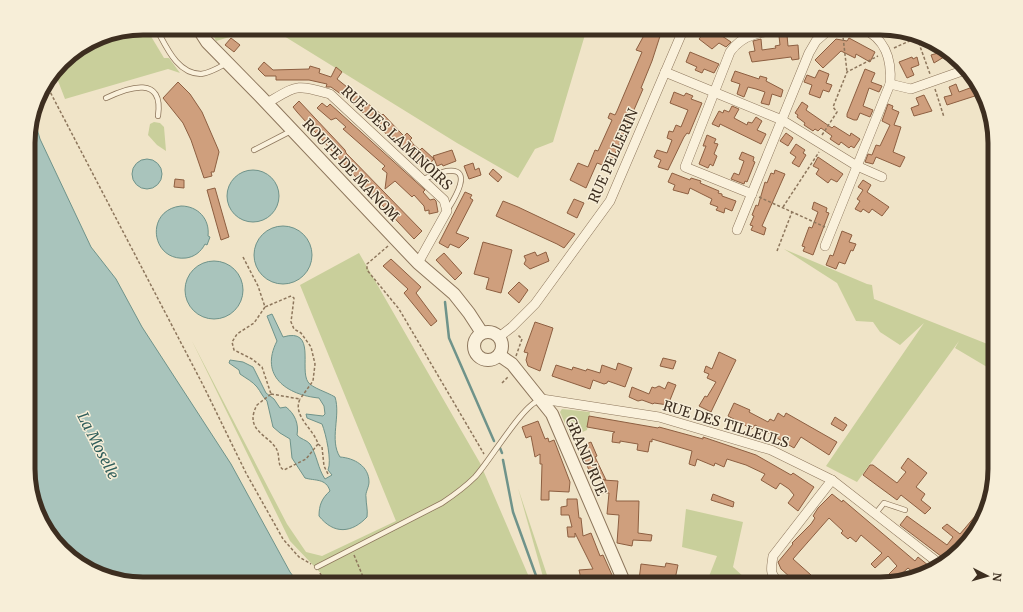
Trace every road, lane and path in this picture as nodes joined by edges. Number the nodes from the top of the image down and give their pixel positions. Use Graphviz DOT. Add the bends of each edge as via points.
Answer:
graph roads {
  1 [pos="160,35"];
  2 [pos="202,35"];
  3 [pos="681,35"];
  4 [pos="752,35"];
  5 [pos="823,35"];
  6 [pos="843,35"];
  7 [pos="873,35"];
  8 [pos="912,40"];
  9 [pos="887,52"];
  10 [pos="227,64"];
  11 [pos="666,72"];
  12 [pos="847,72"];
  13 [pos="961,72"];
  14 [pos="890,84"];
  15 [pos="49,90"];
  16 [pos="714,91"];
  17 [pos="106,98"];
  18 [pos="267,103"];
  19 [pos="158,116"];
  20 [pos="782,120"];
  21 [pos="293,130"];
  22 [pos="820,144"];
  23 [pos="254,150"];
  24 [pos="857,166"];
  25 [pos="882,177"];
  26 [pos="423,179"];
  27 [pos="752,194"];
  28 [pos="783,208"];
  29 [pos="447,211"];
  30 [pos="792,212"];
  31 [pos="737,230"];
  32 [pos="832,230"];
  33 [pos="396,240"];
  34 [pos="825,246"];
  35 [pos="777,251"];
  36 [pos="243,257"];
  37 [pos="418,263"];
  38 [pos="265,307"];
  39 [pos="515,331"];
  40 [pos="482,334"];
  41 [pos="499,337"];
  42 [pos="499,354"];
  43 [pos="515,359"];
  44 [pos="270,394"];
  45 [pos="300,398"];
  46 [pos="542,400"];
  47 [pos="317,445"];
  48 [pos="488,461"];
  49 [pos="328,474"];
  50 [pos="832,480"];
  51 [pos="905,510"];
  52 [pos="876,513"];
  53 [pos="352,549"];
  54 [pos="936,561"];
  55 [pos="317,567"];
  56 [pos="322,577"];
  57 [pos="363,577"];
  58 [pos="622,577"];
  59 [pos="773,577"];
  1 -- 10 [label="lane" via="181,68 202,74"];
  2 -- 10 [label="street, ROUTE DE MANOM"];
  3 -- 11 [label="street, RUE PELLERIN"];
  4 -- 16 [label="street" via="736,43"];
  5 -- 20 [label="street" via="809,53"];
  6 -- 12 [label="path"];
  7 -- 9 [label="street" via="879,39"];
  8 -- 9 [label="path"];
  9 -- 12 [label="path"];
  9 -- 14 [label="street" via="891,64"];
  10 -- 18 [label="street, ROUTE DE MANOM"];
  11 -- 16 [label="street"];
  11 -- 41 [label="street, RUE PELLERIN" via="620,181 602,214 535,304"];
  12 -- 22 [label="path" via="833,108 836,112"];
  13 -- 14 [label="street" via="911,89"];
  14 -- 24 [label="street"];
  15 -- 55 [label="path" via="203,384 246,473 283,539 299,557"];
  16 -- 20 [label="street"];
  16 -- 27 [label="street" via="685,167"];
  17 -- 19 [label="lane" via="136,86 144,87 158,97"];
  18 -- 21 [label="street, ROUTE DE MANOM"];
  18 -- 26 [label="street, RUE DES LAMINOIRS" via="294,88 305,87 330,94"];
  20 -- 22 [label="street"];
  20 -- 27 [label="street"];
  21 -- 23 [label="lane"];
  21 -- 33 [label="street, ROUTE DE MANOM"];
  22 -- 24 [label="street"];
  22 -- 28 [label="path"];
  24 -- 25 [label="street"];
  24 -- 32 [label="street"];
  26 -- 29 [label="street, RUE DES LAMINOIRS" via="444,200"];
  26 -- 29 [label="lane" via="454,171 462,179"];
  27 -- 28 [label="path"];
  27 -- 31 [label="street"];
  28 -- 30 [label="path"];
  29 -- 37 [label="street, RUE DES LAMINOIRS"];
  30 -- 32 [label="path"];
  30 -- 35 [label="path"];
  32 -- 34 [label="street"];
  33 -- 37 [label="street, ROUTE DE MANOM"];
  33 -- 48 [label="path" via="367,264 367,270 398,309"];
  36 -- 38 [label="path" via="258,286"];
  37 -- 40 [label="street, ROUTE DE MANOM" via="457,298"];
  38 -- 44 [label="path" via="254,323 237,334 232,342 234,350 262,367"];
  38 -- 45 [label="path" via="293,296 291,322 294,329 306,338 315,364 313,381"];
  39 -- 43 [label="path" via="522,339"];
  40 -- 41 [label="street" via="491,332"];
  40 -- 42 [label="street" via="474,344 479,356 483,359 492,359"];
  41 -- 42 [label="street" via="502,346"];
  42 -- 46 [label="street, GRAND'RUE" via="512,364"];
  44 -- 45 [label="path"];
  44 -- 47 [label="path" via="255,409 256,427 279,453 281,469 286,470 307,458"];
  45 -- 47 [label="path" via="298,406 315,436"];
  46 -- 48 [label="lane" via="525,411"];
  46 -- 50 [label="street, RUE DES TILLEULS" via="630,412 686,424 772,450"];
  46 -- 58 [label="street, GRAND'RUE" via="552,414"];
  47 -- 49 [label="path" via="322,447 324,466"];
  48 -- 53 [label="lane" via="461,491"];
  50 -- 52 [label="street, RUE DES TILLEULS"];
  50 -- 59 [label="street" via="773,556"];
  51 -- 52 [label="lane" via="884,503"];
  52 -- 54 [label="street, RUE DES TILLEULS"];
  53 -- 55 [label="lane"];
  53 -- 57 [label="path"];
  55 -- 56 [label="path"];
}
